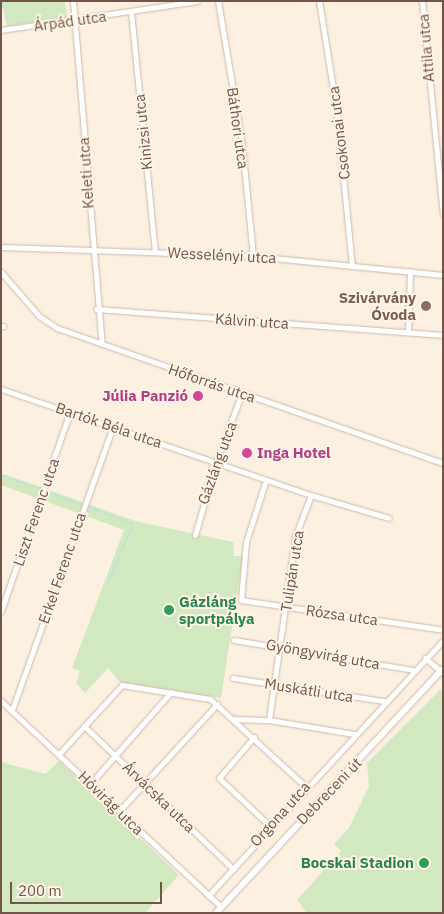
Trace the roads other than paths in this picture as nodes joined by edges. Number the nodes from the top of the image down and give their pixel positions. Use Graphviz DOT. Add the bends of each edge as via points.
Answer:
graph roads {
  1 [pos="73,1"];
  2 [pos="197,1"];
  3 [pos="218,1"];
  4 [pos="319,1"];
  5 [pos="422,1"];
  6 [pos="131,12"];
  7 [pos="75,19"];
  8 [pos="1,30"];
  9 [pos="443,214"];
  10 [pos="1,247"];
  11 [pos="92,251"];
  12 [pos="155,252"];
  13 [pos="253,256"];
  14 [pos="352,266"];
  15 [pos="410,271"];
  16 [pos="1,272"];
  17 [pos="443,275"];
  18 [pos="96,309"];
  19 [pos="408,332"];
  20 [pos="443,335"];
  21 [pos="102,344"];
  22 [pos="1,390"];
  23 [pos="242,393"];
  24 [pos="70,412"];
  25 [pos="113,426"];
  26 [pos="216,462"];
  27 [pos="443,462"];
  28 [pos="266,480"];
  29 [pos="311,495"];
  30 [pos="389,518"];
  31 [pos="195,535"];
  32 [pos="286,607"];
  33 [pos="1,611"];
  34 [pos="443,630"];
  35 [pos="234,640"];
  36 [pos="443,640"];
  37 [pos="280,648"];
  38 [pos="425,658"];
  39 [pos="413,670"];
  40 [pos="442,671"];
  41 [pos="234,678"];
  42 [pos="275,684"];
  43 [pos="171,692"];
  44 [pos="1,701"];
  45 [pos="384,702"];
  46 [pos="217,704"];
  47 [pos="12,710"];
  48 [pos="235,719"];
  49 [pos="269,720"];
  50 [pos="84,726"];
  51 [pos="354,734"];
  52 [pos="254,736"];
  53 [pos="59,754"];
  54 [pos="115,755"];
  55 [pos="91,783"];
  56 [pos="146,784"];
  57 [pos="305,786"];
  58 [pos="120,810"];
  59 [pos="270,826"];
  60 [pos="233,869"];
  61 [pos="208,896"];
  62 [pos="221,907"];
  63 [pos="216,913"];
  1 -- 7 [label="street, Keleti utca"];
  2 -- 6 [label="street, Árpád utca"];
  3 -- 13 [label="street, Báthori utca" via="242,144"];
  4 -- 14 [label="street, Csokonai utca" via="337,114"];
  5 -- 9 [label="street, Attila utca"];
  6 -- 7 [label="street, Árpád utca"];
  6 -- 12 [label="street, Kinizsi utca"];
  7 -- 8 [label="street, Árpád utca"];
  7 -- 11 [label="street, Keleti utca"];
  10 -- 11 [label="street, Wesselényi utca"];
  11 -- 12 [label="street, Wesselényi utca"];
  11 -- 18 [label="street, Keleti utca"];
  12 -- 13 [label="street, Wesselényi utca"];
  13 -- 14 [label="street, Wesselényi utca"];
  14 -- 15 [label="street, Wesselényi utca"];
  15 -- 17 [label="street, Wesselényi utca"];
  15 -- 19 [label="street"];
  16 -- 21 [label="street, Hőforrás utca" via="45,321"];
  18 -- 19 [label="street, Kálvin utca"];
  18 -- 21 [label="street, Keleti utca"];
  19 -- 20 [label="street, Kálvin utca"];
  21 -- 23 [label="street, Hőforrás utca"];
  22 -- 24 [label="street, Bartók Béla utca"];
  23 -- 26 [label="street, Gázláng utca"];
  23 -- 27 [label="street, Hőforrás utca"];
  24 -- 25 [label="street, Bartók Béla utca"];
  24 -- 33 [label="street, Liszt Ferenc utca"];
  25 -- 26 [label="street, Bartók Béla utca"];
  25 -- 47 [label="street, Erkel Ferenc utca"];
  26 -- 28 [label="street"];
  26 -- 31 [label="street, Gázláng utca"];
  28 -- 29 [label="street"];
  28 -- 32 [label="street, Rózsa utca" via="246,542 241,600"];
  29 -- 30 [label="street"];
  29 -- 32 [label="street, Tulipán utca" via="295,537"];
  32 -- 34 [label="street, Rózsa utca"];
  32 -- 37 [label="street, Tulipán utca"];
  35 -- 37 [label="street, Gyöngyvirág utca" via="275,644"];
  36 -- 38 [label="street"];
  37 -- 39 [label="street, Gyöngyvirág utca"];
  37 -- 42 [label="street, Tulipán utca"];
  38 -- 39 [label="street"];
  38 -- 40 [label="street"];
  39 -- 45 [label="street"];
  40 -- 62 [label="street, Debreceni út"];
  41 -- 42 [label="street, Muskátli utca"];
  42 -- 45 [label="street, Muskátli utca"];
  42 -- 49 [label="street, Tulipán utca"];
  43 -- 46 [label="street" via="210,698"];
  43 -- 50 [label="street" via="122,685"];
  43 -- 54 [label="street"];
  44 -- 47 [label="street, Hóvirág utca"];
  45 -- 51 [label="street"];
  46 -- 48 [label="street"];
  46 -- 56 [label="street"];
  47 -- 53 [label="street, Hóvirág utca"];
  48 -- 49 [label="street"];
  48 -- 52 [label="street"];
  49 -- 51 [label="street"];
  50 -- 53 [label="street"];
  50 -- 54 [label="street, Árvácska utca"];
  51 -- 57 [label="street, Orgona utca"];
  52 -- 57 [label="street"];
  52 -- 59 [label="street" via="219,778"];
  53 -- 55 [label="street, Hóvirág utca"];
  54 -- 55 [label="street"];
  54 -- 56 [label="street, Árvácska utca"];
  55 -- 58 [label="street, Hóvirág utca"];
  56 -- 58 [label="street"];
  56 -- 60 [label="street, Árvácska utca"];
  57 -- 59 [label="street, Orgona utca"];
  58 -- 61 [label="street, Hóvirág utca"];
  59 -- 60 [label="street, Orgona utca"];
  60 -- 61 [label="street, Orgona utca"];
  61 -- 62 [label="street, Hóvirág utca"];
  62 -- 63 [label="street, Debreceni út"];
}
